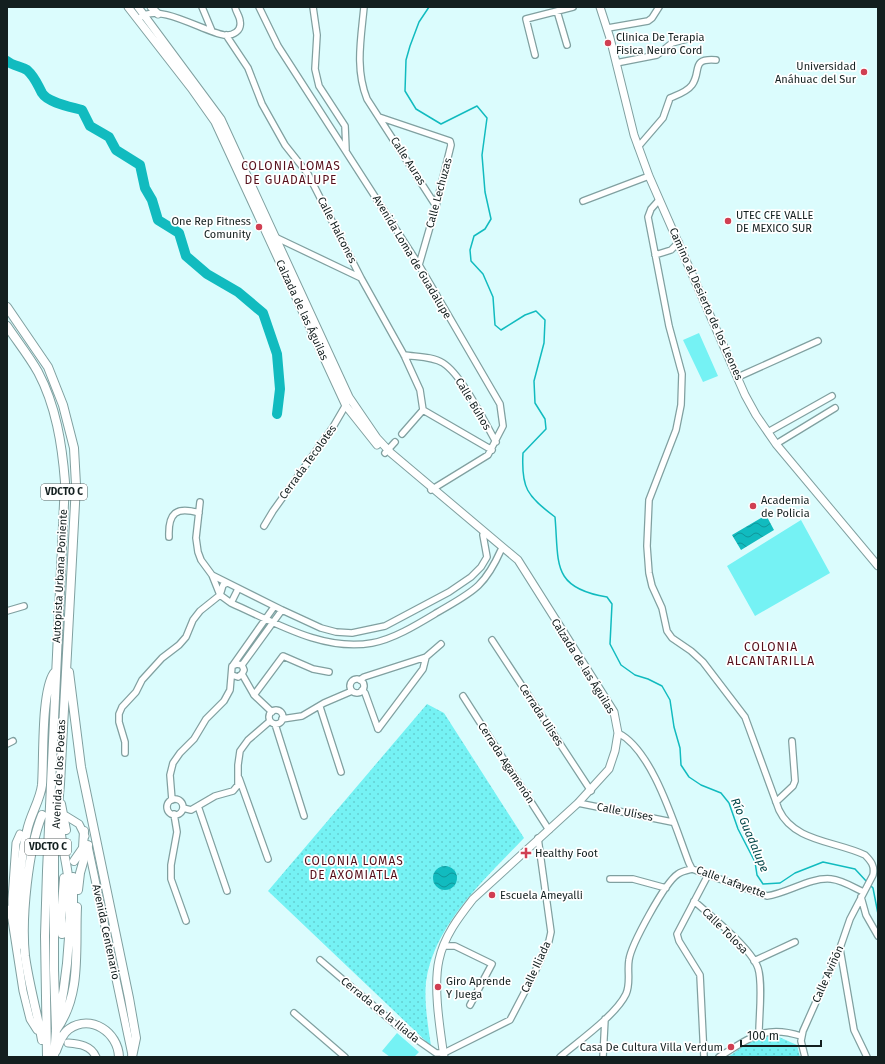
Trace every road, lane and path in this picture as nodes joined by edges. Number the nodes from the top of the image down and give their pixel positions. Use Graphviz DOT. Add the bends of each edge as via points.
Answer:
graph roads {
  1 [pos="128,7"];
  2 [pos="138,7"];
  3 [pos="151,7"];
  4 [pos="202,7"];
  5 [pos="235,7"];
  6 [pos="258,7"];
  7 [pos="313,7"];
  8 [pos="364,7"];
  9 [pos="573,7"];
  10 [pos="600,7"];
  11 [pos="659,7"];
  12 [pos="557,11"];
  13 [pos="158,14"];
  14 [pos="141,17"];
  15 [pos="608,28"];
  16 [pos="212,31"];
  17 [pos="226,36"];
  18 [pos="691,38"];
  19 [pos="567,45"];
  20 [pos="535,55"];
  21 [pos="716,60"];
  22 [pos="616,63"];
  23 [pos="379,117"];
  24 [pos="638,147"];
  25 [pos="346,151"];
  26 [pos="649,176"];
  27 [pos="659,200"];
  28 [pos="583,201"];
  29 [pos="436,206"];
  30 [pos="268,236"];
  31 [pos="277,238"];
  32 [pos="679,242"];
  33 [pos="656,255"];
  34 [pos="419,265"];
  35 [pos="361,278"];
  36 [pos="7,307"];
  37 [pos="7,326"];
  38 [pos="818,341"];
  39 [pos="404,355"];
  40 [pos="738,377"];
  41 [pos="832,396"];
  42 [pos="349,397"];
  43 [pos="346,406"];
  44 [pos="835,408"];
  45 [pos="423,410"];
  46 [pos="768,432"];
  47 [pos="402,434"];
  48 [pos="395,442"];
  49 [pos="496,442"];
  50 [pos="776,444"];
  51 [pos="492,450"];
  52 [pos="386,451"];
  53 [pos="432,489"];
  54 [pos="200,502"];
  55 [pos="199,514"];
  56 [pos="264,526"];
  57 [pos="483,535"];
  58 [pos="168,537"];
  59 [pos="501,550"];
  60 [pos="487,557"];
  61 [pos="495,563"];
  62 [pos="878,566"];
  63 [pos="525,573"];
  64 [pos="212,575"];
  65 [pos="227,583"];
  66 [pos="238,589"];
  67 [pos="220,595"];
  68 [pos="231,603"];
  69 [pos="24,606"];
  70 [pos="274,607"];
  71 [pos="282,610"];
  72 [pos="7,611"];
  73 [pos="266,619"];
  74 [pos="275,622"];
  75 [pos="262,626"];
  76 [pos="269,630"];
  77 [pos="67,635"];
  78 [pos="492,640"];
  79 [pos="441,644"];
  80 [pos="426,657"];
  81 [pos="232,666"];
  82 [pos="242,666"];
  83 [pos="56,671"];
  84 [pos="329,672"];
  85 [pos="242,674"];
  86 [pos="232,675"];
  87 [pos="360,680"];
  88 [pos="362,690"];
  89 [pos="352,691"];
  90 [pos="254,695"];
  91 [pos="463,696"];
  92 [pos="320,707"];
  93 [pos="272,712"];
  94 [pos="282,719"];
  95 [pos="273,723"];
  96 [pos="618,732"];
  97 [pos="792,740"];
  98 [pos="125,753"];
  99 [pos="341,772"];
  100 [pos="239,778"];
  101 [pos="60,784"];
  102 [pos="591,791"];
  103 [pos="172,800"];
  104 [pos="61,802"];
  105 [pos="776,802"];
  106 [pos="578,803"];
  107 [pos="198,806"];
  108 [pos="183,808"];
  109 [pos="174,814"];
  110 [pos="40,816"];
  111 [pos="66,816"];
  112 [pos="304,816"];
  113 [pos="672,822"];
  114 [pos="549,830"];
  115 [pos="84,831"];
  116 [pos="20,834"];
  117 [pos="538,838"];
  118 [pos="88,845"];
  119 [pos="268,859"];
  120 [pos="74,861"];
  121 [pos="692,869"];
  122 [pos="708,875"];
  123 [pos="64,877"];
  124 [pos="610,879"];
  125 [pos="666,888"];
  126 [pos="227,891"];
  127 [pos="863,893"];
  128 [pos="694,901"];
  129 [pos="7,908"];
  130 [pos="61,918"];
  131 [pos="12,920"];
  132 [pos="186,921"];
  133 [pos="878,936"];
  134 [pos="68,938"];
  135 [pos="795,942"];
  136 [pos="117,943"];
  137 [pos="62,945"];
  138 [pos="17,946"];
  139 [pos="444,946"];
  140 [pos="72,948"];
  141 [pos="840,948"];
  142 [pos="320,960"];
  143 [pos="754,961"];
  144 [pos="115,963"];
  145 [pos="56,966"];
  146 [pos="75,969"];
  147 [pos="64,985"];
  148 [pos="127,991"];
  149 [pos="67,1001"];
  150 [pos="470,1005"];
  151 [pos="294,1013"];
  152 [pos="605,1019"];
  153 [pos="37,1030"];
  154 [pos="56,1030"];
  155 [pos="759,1033"];
  156 [pos="801,1036"];
  157 [pos="68,1043"];
  158 [pos="444,1055"];
  159 [pos="46,1057"];
  160 [pos="54,1057"];
  161 [pos="96,1057"];
  162 [pos="119,1057"];
  163 [pos="132,1057"];
  164 [pos="345,1057"];
  165 [pos="560,1057"];
  166 [pos="603,1057"];
  167 [pos="704,1057"];
  168 [pos="719,1057"];
  169 [pos="804,1057"];
  170 [pos="867,1057"];
  1 -- 14 [label="main road, Calzada de las Águilas"];
  2 -- 14 [label="main road, Calzada de las Águilas"];
  3 -- 13 [label="main road"];
  4 -- 16 [label="street"];
  5 -- 17 [label="street" via="240,28 236,33"];
  6 -- 25 [label="street, Avenida Loma de Guadalupe" via="278,46"];
  7 -- 25 [label="street" via="317,35 315,69 319,86 345,126"];
  8 -- 23 [label="street" via="359,68 365,93"];
  9 -- 12 [label="street"];
  10 -- 15 [label="main road, Camino al Desierto de los Leones"];
  11 -- 15 [label="street" via="648,21"];
  12 -- 19 [label="street"];
  12 -- 20 [label="street" via="526,19"];
  13 -- 14 [label="street"];
  13 -- 16 [label="street"];
  14 -- 30 [label="main road, Calzada de las Águilas" via="215,122"];
  14 -- 31 [label="main road, Calzada de las Águilas" via="221,119"];
  15 -- 22 [label="main road, Camino al Desierto de los Leones"];
  16 -- 17 [label="street"];
  17 -- 35 [label="street, Calle Halcones" via="248,68 262,104 285,145 308,174"];
  18 -- 22 [label="street" via="672,43 657,55"];
  21 -- 24 [label="street" via="705,59 700,62 693,84 686,91 670,98 663,118"];
  22 -- 24 [label="main road, Camino al Desierto de los Leones"];
  23 -- 29 [label="street, Calle Auras"];
  23 -- 29 [label="street, Calle Lechuzas" via="450,141 450,154"];
  24 -- 26 [label="main road, Camino al Desierto de los Leones"];
  25 -- 34 [label="street, Avenida Loma de Guadalupe"];
  26 -- 27 [label="main road, Camino al Desierto de los Leones"];
  26 -- 28 [label="street"];
  27 -- 32 [label="main road, Camino al Desierto de los Leones"];
  27 -- 33 [label="street" via="648,217"];
  29 -- 34 [label="street, Calle Lechuzas"];
  30 -- 31 [label="street"];
  30 -- 43 [label="main road, Calzada de las Águilas"];
  31 -- 35 [label="street"];
  31 -- 42 [label="main road, Calzada de las Águilas"];
  32 -- 33 [label="street" via="671,250"];
  32 -- 40 [label="main road, Camino al Desierto de los Leones"];
  33 -- 105 [label="street" via="669,326 682,374 681,405 676,430 649,500 649,573 672,638 704,662 745,717"];
  34 -- 49 [label="street, Avenida Loma de Guadalupe" via="500,404 503,426"];
  35 -- 39 [label="street, Calle Halcones"];
  36 -- 77 [label="highway, Autopista Urbana Poniente / VDCTO C" via="48,367 63,405 74,448 76,485"];
  37 -- 83 [label="highway, Autopista Urbana Poniente / VDCTO C" via="38,372 51,403 62,444 64,482"];
  38 -- 40 [label="street"];
  39 -- 45 [label="street, Calle Halcones" via="420,390"];
  39 -- 49 [label="street, Calle Búhos" via="432,358 454,371"];
  40 -- 46 [label="main road, Camino al Desierto de los Leones" via="756,415"];
  41 -- 46 [label="street"];
  42 -- 43 [label="street, Cerrada Tecolotes"];
  42 -- 52 [label="main road, Calzada de las Águilas"];
  43 -- 52 [label="main road, Calzada de las Águilas"];
  43 -- 56 [label="street, Cerrada Tecolotes"];
  44 -- 50 [label="street"];
  45 -- 47 [label="street"];
  45 -- 51 [label="street"];
  46 -- 50 [label="main road, Camino al Desierto de los Leones"];
  48 -- 52 [label="street"];
  49 -- 51 [label="street, Avenida Loma de Guadalupe"];
  50 -- 62 [label="main road, Camino al Desierto de los Leones"];
  51 -- 53 [label="street, Avenida Loma de Guadalupe" via="483,460"];
  52 -- 53 [label="main road, Calzada de las Águilas"];
  53 -- 57 [label="main road, Calzada de las Águilas"];
  53 -- 63 [label="main road, Calzada de las Águilas" via="504,546 518,560"];
  54 -- 55 [label="street"];
  55 -- 58 [label="street" via="186,509 179,511 171,517 168,524"];
  55 -- 64 [label="street" via="196,538 198,552"];
  57 -- 59 [label="main road, Calzada de las Águilas"];
  57 -- 60 [label="street"];
  59 -- 61 [label="street"];
  59 -- 63 [label="main road, Calzada de las Águilas"];
  60 -- 61 [label="street"];
  60 -- 71 [label="street" via="471,577 448,592 385,626 369,631 336,632"];
  61 -- 74 [label="street" via="474,591 392,637 373,643 331,643"];
  63 -- 96 [label="main road, Calzada de las Águilas" via="614,712"];
  64 -- 65 [label="street"];
  64 -- 67 [label="street"];
  65 -- 66 [label="street"];
  65 -- 67 [label="street"];
  66 -- 68 [label="street"];
  66 -- 70 [label="street"];
  67 -- 68 [label="street"];
  67 -- 98 [label="street" via="200,611 186,637 142,680 136,692 122,707 119,722 125,742"];
  68 -- 73 [label="street"];
  69 -- 72 [label="street"];
  70 -- 71 [label="street"];
  70 -- 73 [label="street"];
  71 -- 74 [label="street"];
  73 -- 74 [label="street"];
  73 -- 75 [label="street"];
  74 -- 76 [label="street"];
  75 -- 76 [label="street"];
  75 -- 81 [label="street"];
  76 -- 82 [label="street"];
  77 -- 101 [label="highway, Avenida de los Poetas / VDCTO C"];
  77 -- 136 [label="highway" via="70,690 81,767"];
  78 -- 102 [label="street, Cerrada Ulises"];
  79 -- 80 [label="street"];
  80 -- 87 [label="street"];
  80 -- 88 [label="street" via="423,669 378,729"];
  81 -- 82 [label="street"];
  81 -- 86 [label="street"];
  82 -- 85 [label="street"];
  83 -- 138 [label="highway" via="51,679 46,707 40,791 24,845"];
  83 -- 159 [label="highway, Avenida de los Poetas / VDCTO C" via="45,936"];
  84 -- 90 [label="street" via="313,669 283,656"];
  85 -- 86 [label="street" via="236,677"];
  85 -- 90 [label="street"];
  86 -- 103 [label="street" via="230,690 224,701 206,719 194,739 173,763 170,774"];
  87 -- 88 [label="street"];
  87 -- 89 [label="street" via="351,682"];
  88 -- 89 [label="street" via="356,693"];
  89 -- 92 [label="street"];
  90 -- 93 [label="street"];
  91 -- 114 [label="street, Cerrada Agamenón"];
  92 -- 94 [label="street" via="302,716"];
  92 -- 99 [label="street"];
  93 -- 94 [label="street" via="280,713"];
  93 -- 95 [label="street" via="269,716"];
  94 -- 95 [label="street"];
  95 -- 100 [label="street" via="248,740 240,751"];
  95 -- 112 [label="street"];
  96 -- 102 [label="main road, Calzada de las Águilas" via="609,769"];
  96 -- 113 [label="street, Calle Lafayette" via="627,737 654,776"];
  97 -- 105 [label="street" via="795,781"];
  100 -- 107 [label="street" via="238,785 233,791 215,796"];
  100 -- 119 [label="street"];
  101 -- 104 [label="highway"];
  101 -- 145 [label="highway, Avenida de los Poetas / VDCTO C" via="54,851"];
  102 -- 106 [label="main road, Calzada de las Águilas"];
  103 -- 108 [label="street" via="180,801"];
  103 -- 109 [label="street" via="168,803 168,809"];
  104 -- 134 [label="highway" via="60,827 68,876"];
  104 -- 140 [label="highway" via="74,892"];
  105 -- 127 [label="street, Calle Aviñón" via="788,824 797,830 865,855 873,865 873,875"];
  106 -- 113 [label="street, Calle Ulises"];
  106 -- 114 [label="main road, Calzada de las Águilas"];
  107 -- 108 [label="street" via="191,810"];
  107 -- 126 [label="street"];
  108 -- 109 [label="street"];
  109 -- 132 [label="street" via="177,832 171,865 172,879"];
  110 -- 159 [label="highway" via="34,839 24,926 30,988"];
  111 -- 115 [label="main road" via="79,824"];
  113 -- 121 [label="street, Calle Lafayette"];
  114 -- 117 [label="main road, Calzada de las Águilas"];
  115 -- 118 [label="main road, Avenida Centenario"];
  115 -- 120 [label="highway" via="83,848"];
  116 -- 131 [label="main road" via="16,843"];
  117 -- 139 [label="main road, Calzada de las Águilas" via="473,899 460,915"];
  117 -- 158 [label="street, Calle Iliada" via="550,919 549,941 510,1020"];
  118 -- 144 [label="main road, Avenida Centenario"];
  118 -- 146 [label="highway" via="78,891"];
  121 -- 122 [label="street, Calle Lafayette"];
  121 -- 125 [label="street" via="678,874"];
  122 -- 127 [label="street, Calle Lafayette" via="767,896 824,879 842,882"];
  122 -- 128 [label="street"];
  123 -- 130 [label="highway"];
  124 -- 125 [label="street" via="633,879"];
  125 -- 152 [label="street" via="632,951 626,995"];
  127 -- 133 [label="street" via="866,915"];
  127 -- 141 [label="street, Calle Aviñón"];
  128 -- 143 [label="street, Calle Tolosa" via="718,922"];
  128 -- 167 [label="street" via="677,934 679,942 700,975"];
  129 -- 131 [label="street"];
  130 -- 137 [label="highway"];
  130 -- 145 [label="highway" via="58,925"];
  131 -- 138 [label="main road"];
  134 -- 137 [label="highway"];
  134 -- 147 [label="highway"];
  135 -- 143 [label="street"];
  136 -- 144 [label="highway"];
  136 -- 148 [label="highway"];
  137 -- 147 [label="highway" via="61,979"];
  138 -- 153 [label="main road" via="23,991 30,1019"];
  139 -- 150 [label="street" via="455,946 492,964"];
  139 -- 158 [label="main road, Calzada de las Águilas" via="439,960 438,987"];
  140 -- 146 [label="highway"];
  140 -- 149 [label="highway"];
  141 -- 156 [label="street, Calle Aviñón"];
  141 -- 170 [label="street" via="854,1030"];
  142 -- 158 [label="street, Cerrada de la Iliada" via="405,1032 436,1053"];
  143 -- 155 [label="street, Calle Tolosa" via="759,980"];
  144 -- 148 [label="highway"];
  144 -- 163 [label="main road, Avenida Centenario"];
  145 -- 154 [label="highway"];
  146 -- 149 [label="highway"];
  147 -- 154 [label="highway"];
  148 -- 163 [label="highway" via="136,1038"];
  149 -- 154 [label="highway"];
  151 -- 164 [label="street"];
  152 -- 165 [label="street"];
  152 -- 166 [label="street"];
  154 -- 160 [label="highway"];
  155 -- 156 [label="street" via="787,1032"];
  155 -- 168 [label="street"];
  156 -- 169 [label="street"];
  157 -- 161 [label="main road" via="86,1046"];
  160 -- 162 [label="highway" via="64,1034 73,1027 85,1024 98,1026 110,1033 117,1045"];
}
